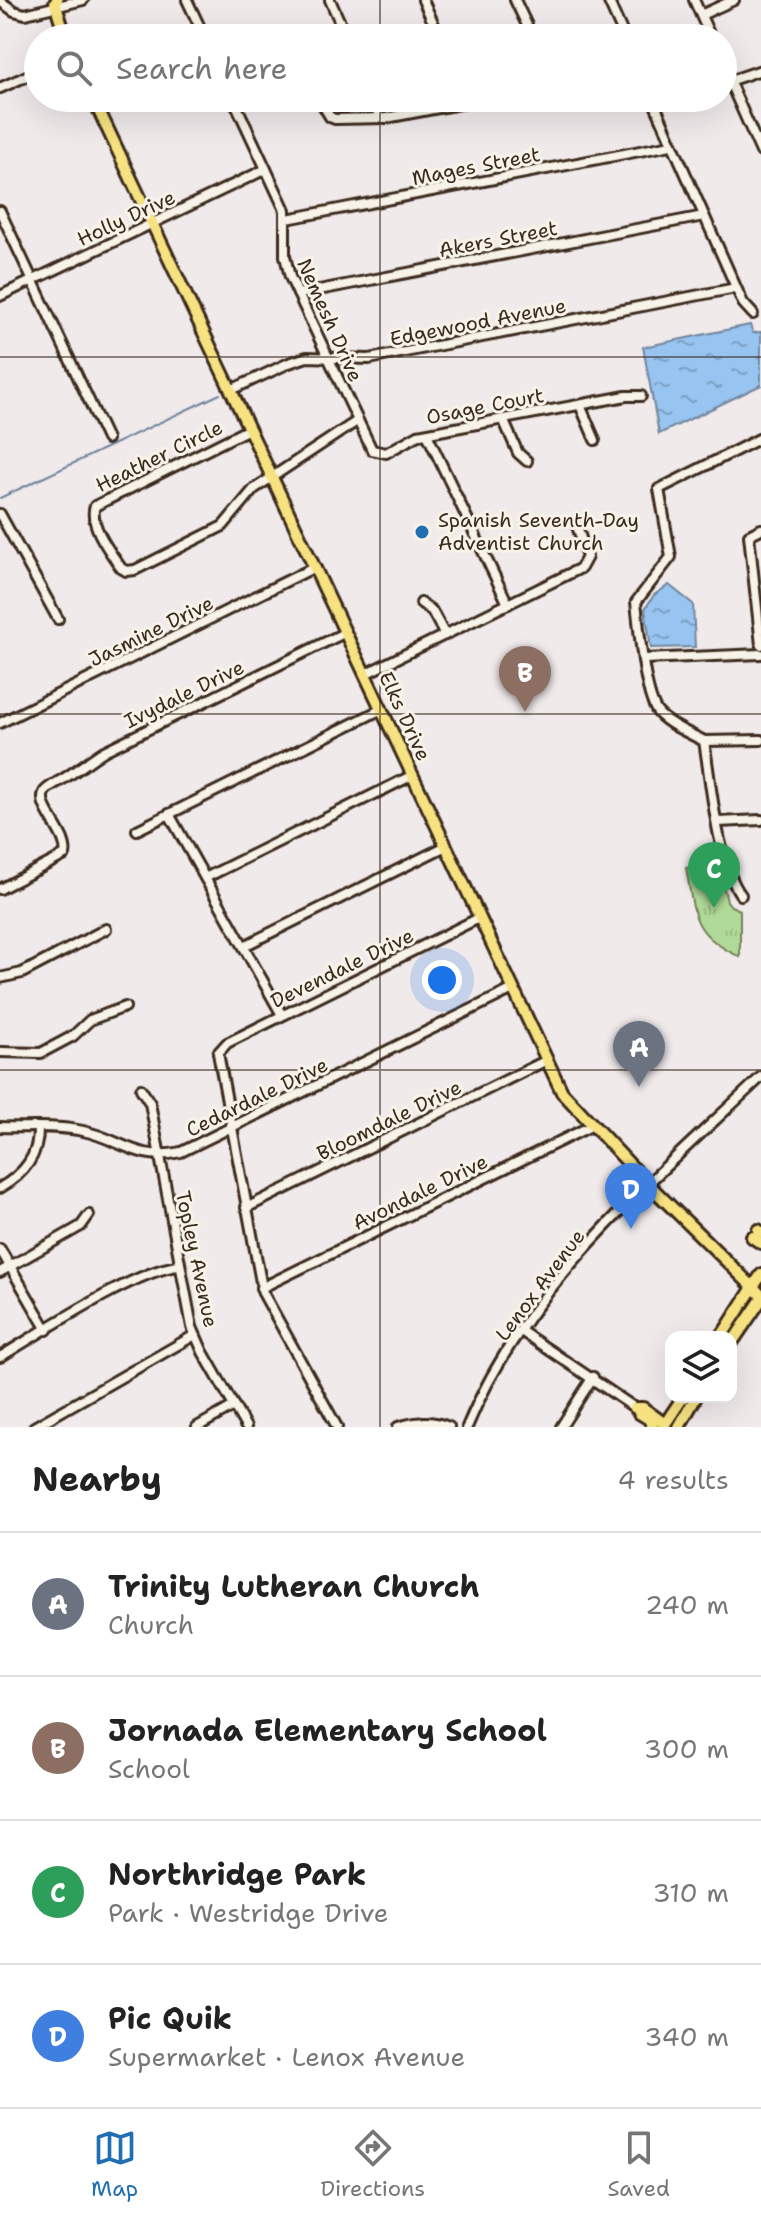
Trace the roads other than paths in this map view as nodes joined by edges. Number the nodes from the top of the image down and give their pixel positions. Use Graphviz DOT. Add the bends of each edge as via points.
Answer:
graph roads {
  1 [pos="83,0"];
  2 [pos="187,0"];
  3 [pos="330,0"];
  4 [pos="423,0"];
  5 [pos="515,0"];
  6 [pos="608,0"];
  7 [pos="694,0"];
  8 [pos="734,0"];
  9 [pos="0,1"];
  10 [pos="54,3"];
  11 [pos="701,15"];
  12 [pos="61,24"];
  13 [pos="198,24"];
  14 [pos="341,24"];
  15 [pos="434,24"];
  16 [pos="526,24"];
  17 [pos="619,24"];
  18 [pos="705,24"];
  19 [pos="761,70"];
  20 [pos="24,77"];
  21 [pos="737,78"];
  22 [pos="0,88"];
  23 [pos="737,99"];
  24 [pos="100,112"];
  25 [pos="240,112"];
  26 [pos="327,112"];
  27 [pos="378,112"];
  28 [pos="408,112"];
  29 [pos="658,112"];
  30 [pos="379,118"];
  31 [pos="671,145"];
  32 [pos="761,152"];
  33 [pos="266,169"];
  34 [pos="0,211"];
  35 [pos="704,216"];
  36 [pos="287,219"];
  37 [pos="153,224"];
  38 [pos="33,281"];
  39 [pos="736,288"];
  40 [pos="298,294"];
  41 [pos="0,296"];
  42 [pos="753,314"];
  43 [pos="327,357"];
  44 [pos="231,390"];
  45 [pos="641,396"];
  46 [pos="580,405"];
  47 [pos="503,419"];
  48 [pos="357,421"];
  49 [pos="249,429"];
  50 [pos="427,434"];
  51 [pos="761,438"];
  52 [pos="107,439"];
  53 [pos="595,440"];
  54 [pos="527,461"];
  55 [pos="272,477"];
  56 [pos="0,514"];
  57 [pos="577,526"];
  58 [pos="761,529"];
  59 [pos="315,567"];
  60 [pos="421,603"];
  61 [pos="508,604"];
  62 [pos="58,619"];
  63 [pos="346,632"];
  64 [pos="445,635"];
  65 [pos="761,645"];
  66 [pos="761,654"];
  67 [pos="644,659"];
  68 [pos="365,674"];
  69 [pos="382,709"];
  70 [pos="0,723"];
  71 [pos="761,740"];
  72 [pos="704,741"];
  73 [pos="413,775"];
  74 [pos="169,814"];
  75 [pos="761,820"];
  76 [pos="718,822"];
  77 [pos="137,830"];
  78 [pos="446,846"];
  79 [pos="205,878"];
  80 [pos="0,889"];
  81 [pos="741,895"];
  82 [pos="479,918"];
  83 [pos="106,929"];
  84 [pos="244,946"];
  85 [pos="0,978"];
  86 [pos="513,989"];
  87 [pos="125,1007"];
  88 [pos="282,1015"];
  89 [pos="0,1052"];
  90 [pos="547,1060"];
  91 [pos="761,1077"];
  92 [pos="141,1089"];
  93 [pos="593,1125"];
  94 [pos="0,1127"];
  95 [pos="38,1128"];
  96 [pos="231,1128"];
  97 [pos="160,1155"];
  98 [pos="648,1184"];
  99 [pos="0,1188"];
  100 [pos="246,1208"];
  101 [pos="89,1215"];
  102 [pos="0,1249"];
  103 [pos="10,1266"];
  104 [pos="179,1266"];
  105 [pos="0,1272"];
  106 [pos="761,1275"];
  107 [pos="261,1288"];
  108 [pos="758,1294"];
  109 [pos="47,1330"];
  110 [pos="521,1331"];
  111 [pos="726,1331"];
  112 [pos="737,1333"];
  113 [pos="195,1335"];
  114 [pos="0,1357"];
  115 [pos="593,1377"];
  116 [pos="679,1403"];
  117 [pos="693,1403"];
  118 [pos="234,1406"];
  119 [pos="635,1408"];
  120 [pos="664,1425"];
  121 [pos="34,1427"];
  122 [pos="197,1427"];
  123 [pos="246,1427"];
  124 [pos="337,1427"];
  125 [pos="398,1427"];
  126 [pos="449,1427"];
  127 [pos="467,1427"];
  128 [pos="561,1427"];
  129 [pos="653,1427"];
  130 [pos="679,1427"];
  1 -- 10 [label="street"];
  2 -- 13 [label="street"];
  3 -- 14 [label="street"];
  4 -- 15 [label="street"];
  5 -- 16 [label="street"];
  6 -- 17 [label="street"];
  7 -- 11 [label="street"];
  8 -- 11 [label="street"];
  9 -- 10 [label="street" via="21,14"];
  10 -- 12 [label="main road"];
  11 -- 18 [label="street"];
  19 -- 21 [label="street"];
  20 -- 22 [label="street"];
  23 -- 32 [label="street"];
  24 -- 37 [label="main road, Elks Drive"];
  25 -- 33 [label="street, Nemesh Drive"];
  26 -- 30 [label="street" via="335,119"];
  27 -- 30 [label="street"];
  28 -- 30 [label="street"];
  29 -- 31 [label="street"];
  31 -- 35 [label="street"];
  31 -- 36 [label="street, Mages Street"];
  33 -- 36 [label="street, Nemesh Drive"];
  33 -- 37 [label="street, Holly Drive"];
  34 -- 38 [label="street"];
  35 -- 39 [label="street"];
  35 -- 40 [label="street, Akers Street"];
  36 -- 40 [label="street, Nemesh Drive" via="285,261"];
  37 -- 38 [label="street, Holly Drive"];
  37 -- 44 [label="main road, Elks Drive"];
  38 -- 41 [label="street, Holly Drive"];
  38 -- 52 [label="street"];
  39 -- 42 [label="street"];
  39 -- 43 [label="street, Edgewood Avenue" via="369,359"];
  40 -- 43 [label="street, Nemesh Drive"];
  43 -- 44 [label="street, Edgewood Avenue" via="294,361"];
  43 -- 48 [label="street, Nemesh Drive"];
  44 -- 49 [label="main road, Elks Drive"];
  45 -- 46 [label="street, Osage Court"];
  46 -- 47 [label="street, Osage Court"];
  46 -- 53 [label="street"];
  47 -- 50 [label="street, Osage Court"];
  47 -- 54 [label="street"];
  48 -- 50 [label="street, Osage Court" via="378,453"];
  48 -- 55 [label="street"];
  49 -- 55 [label="main road, Elks Drive"];
  49 -- 55 [label="street, Heather Circle" via="97,504 94,521 119,566 132,571 223,526 251,492"];
  50 -- 61 [label="street"];
  51 -- 67 [label="street" via="659,489 671,557 636,602"];
  55 -- 59 [label="main road, Elks Drive"];
  56 -- 62 [label="street"];
  57 -- 61 [label="street" via="586,554 584,566"];
  58 -- 65 [label="street" via="749,535"];
  59 -- 63 [label="main road, Elks Drive"];
  59 -- 70 [label="street, Jasmine Drive"];
  60 -- 64 [label="street"];
  61 -- 64 [label="street"];
  63 -- 68 [label="main road, Elks Drive"];
  63 -- 80 [label="street, Ivydale Drive" via="101,753 48,788 40,794 70,853"];
  64 -- 68 [label="street"];
  66 -- 67 [label="street"];
  67 -- 72 [label="street" via="656,711"];
  68 -- 69 [label="main road, Elks Drive"];
  69 -- 73 [label="main road, Elks Drive"];
  69 -- 74 [label="street"];
  71 -- 72 [label="street"];
  72 -- 76 [label="street"];
  73 -- 78 [label="main road, Elks Drive"];
  73 -- 79 [label="street"];
  74 -- 77 [label="street"];
  74 -- 79 [label="street"];
  75 -- 76 [label="street"];
  76 -- 81 [label="street" via="725,864"];
  78 -- 82 [label="main road, Elks Drive"];
  78 -- 84 [label="street"];
  79 -- 84 [label="street"];
  82 -- 86 [label="main road, Elks Drive"];
  82 -- 88 [label="street, Devendale Drive"];
  83 -- 85 [label="street" via="22,973"];
  84 -- 88 [label="street"];
  86 -- 90 [label="main road, Elks Drive"];
  86 -- 96 [label="street, Cedardale Drive"];
  87 -- 89 [label="street" via="90,1020 41,1053"];
  88 -- 96 [label="street, Devendale Drive" via="220,1049"];
  90 -- 93 [label="main road, Elks Drive" via="565,1096"];
  90 -- 100 [label="street, Bloomdale Drive"];
  91 -- 98 [label="street, Lenox Avenue"];
  92 -- 97 [label="street, Topley Avenue" via="150,1103"];
  93 -- 98 [label="main road, Elks Drive"];
  93 -- 107 [label="street, Avondale Drive"];
  94 -- 95 [label="street, Cedardale Drive"];
  95 -- 97 [label="street, Cedardale Drive" via="82,1130 130,1150"];
  95 -- 99 [label="street" via="30,1162"];
  96 -- 97 [label="street, Cedardale Drive" via="186,1150"];
  96 -- 100 [label="street"];
  97 -- 104 [label="street, Topley Avenue"];
  98 -- 108 [label="main road, Elks Drive"];
  98 -- 110 [label="street, Lenox Avenue" via="585,1247"];
  100 -- 107 [label="street"];
  101 -- 103 [label="street" via="81,1226"];
  102 -- 103 [label="street"];
  103 -- 105 [label="street"];
  103 -- 109 [label="street"];
  104 -- 109 [label="street" via="126,1285"];
  104 -- 113 [label="street, Topley Avenue"];
  106 -- 108 [label="main road"];
  107 -- 124 [label="street"];
  108 -- 111 [label="main road"];
  108 -- 112 [label="main road"];
  109 -- 114 [label="street"];
  110 -- 115 [label="street"];
  110 -- 127 [label="street, Lenox Avenue"];
  113 -- 118 [label="street, Topley Avenue"];
  113 -- 121 [label="street"];
  115 -- 119 [label="street"];
  115 -- 128 [label="street"];
  116 -- 120 [label="main road"];
  117 -- 130 [label="main road"];
  118 -- 122 [label="street"];
  118 -- 123 [label="street, Topley Avenue"];
  119 -- 120 [label="main road" via="643,1408"];
  119 -- 129 [label="main road"];
  125 -- 126 [label="street" via="412,1422"];
}
